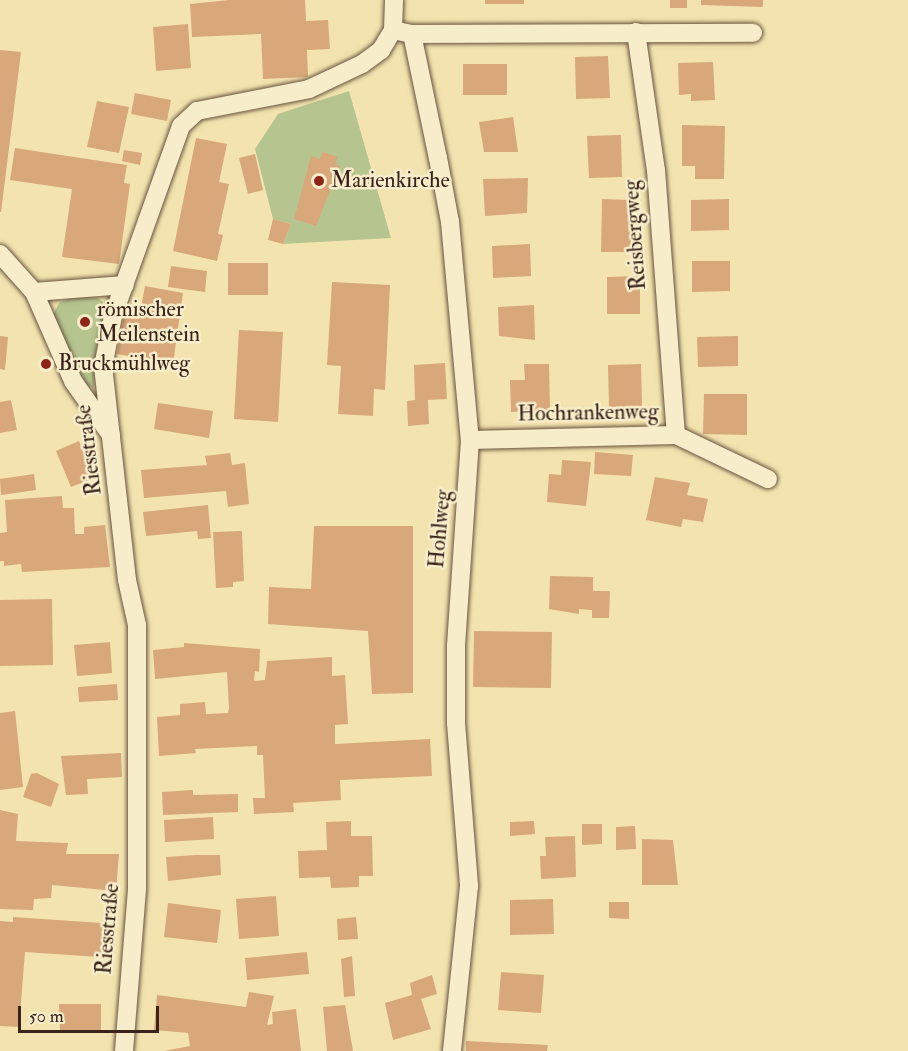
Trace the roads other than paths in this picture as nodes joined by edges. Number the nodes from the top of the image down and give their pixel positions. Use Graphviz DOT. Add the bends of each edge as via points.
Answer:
graph roads {
  1 [pos="394,0"];
  2 [pos="393,30"];
  3 [pos="636,32"];
  4 [pos="753,33"];
  5 [pos="412,34"];
  6 [pos="0,254"];
  7 [pos="125,285"];
  8 [pos="34,292"];
  9 [pos="676,435"];
  10 [pos="112,436"];
  11 [pos="470,440"];
  12 [pos="768,479"];
  13 [pos="124,1051"];
  14 [pos="452,1051"];
  1 -- 2 [label="street"];
  2 -- 5 [label="street"];
  2 -- 7 [label="street, Riesstraße" via="381,50 309,89 214,106 197,111 181,126"];
  3 -- 4 [label="street"];
  3 -- 5 [label="street"];
  3 -- 9 [label="street, Reisbergweg" via="656,170"];
  5 -- 11 [label="street, Hohlweg" via="450,222"];
  6 -- 8 [label="street"];
  7 -- 8 [label="street"];
  7 -- 10 [label="street, Riesstraße" via="103,367"];
  8 -- 10 [label="street" via="73,381"];
  9 -- 11 [label="street, Hochrankenweg"];
  9 -- 12 [label="street, Hochrankenweg"];
  10 -- 13 [label="street, Riesstraße" via="127,580 137,625 137,888"];
  11 -- 14 [label="street, Hohlweg" via="456,657 456,723 469,886"];
}
